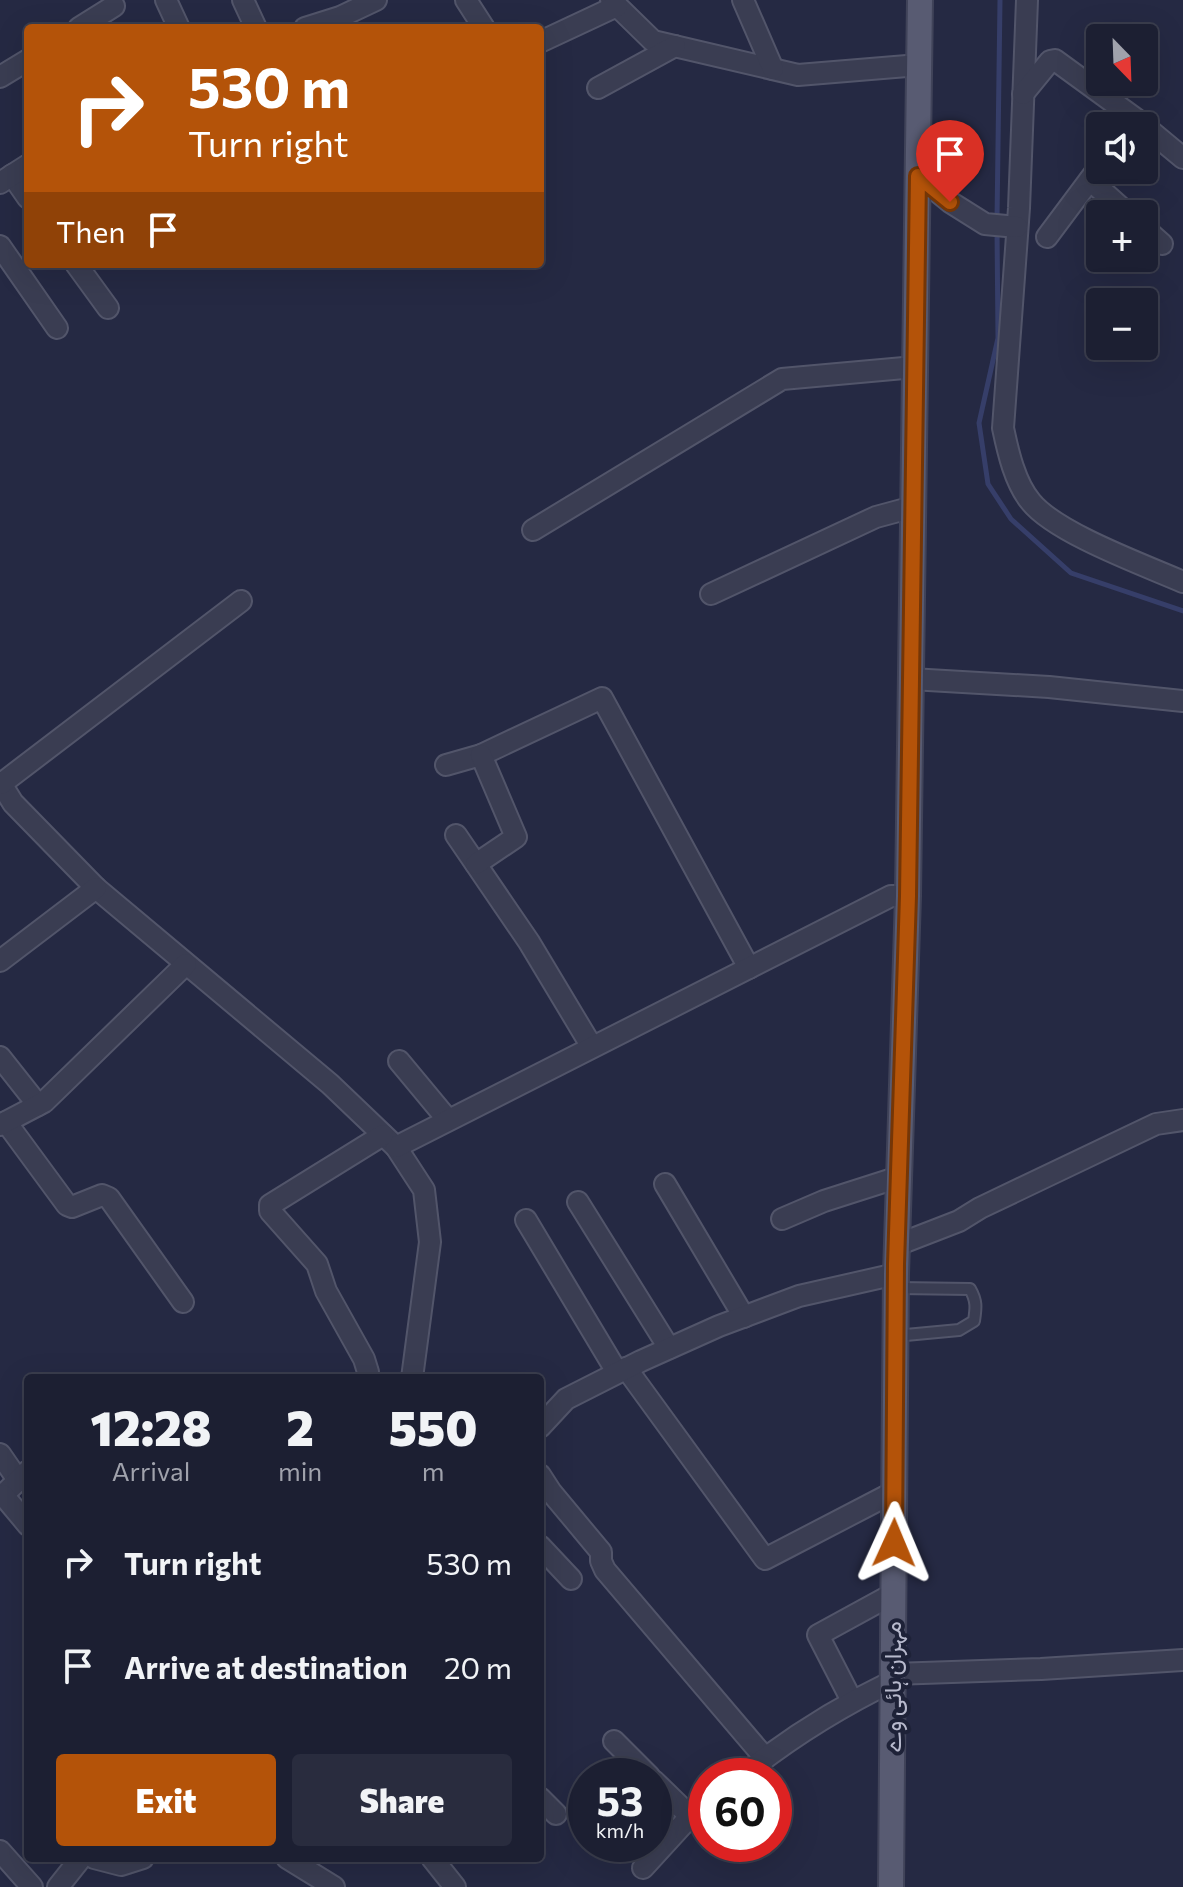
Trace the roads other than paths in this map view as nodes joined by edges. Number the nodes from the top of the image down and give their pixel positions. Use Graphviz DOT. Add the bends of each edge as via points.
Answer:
graph roads {
  1 [pos="166,0"];
  2 [pos="243,0"];
  3 [pos="376,0"];
  4 [pos="466,0"];
  5 [pos="743,0"];
  6 [pos="920,0"];
  7 [pos="1027,0"];
  8 [pos="614,3"];
  9 [pos="114,6"];
  10 [pos="85,24"];
  11 [pos="177,24"];
  12 [pos="254,24"];
  13 [pos="318,24"];
  14 [pos="481,24"];
  15 [pos="544,40"];
  16 [pos="675,46"];
  17 [pos="24,62"];
  18 [pos="919,65"];
  19 [pos="773,69"];
  20 [pos="0,77"];
  21 [pos="598,88"];
  22 [pos="1023,94"];
  23 [pos="1119,112"];
  24 [pos="1158,140"];
  25 [pos="1183,158"];
  26 [pos="13,174"];
  27 [pos="918,176"];
  28 [pos="1087,184"];
  29 [pos="1104,184"];
  30 [pos="24,192"];
  31 [pos="1117,200"];
  32 [pos="1005,227"];
  33 [pos="1047,237"];
  34 [pos="1158,240"];
  35 [pos="1162,244"];
  36 [pos="0,246"];
  37 [pos="79,268"];
  38 [pos="108,308"];
  39 [pos="57,328"];
  40 [pos="915,367"];
  41 [pos="913,507"];
  42 [pos="533,530"];
  43 [pos="1183,582"];
  44 [pos="711,594"];
  45 [pos="241,601"];
  46 [pos="911,679"];
  47 [pos="1183,701"];
  48 [pos="481,755"];
  49 [pos="446,765"];
  50 [pos="0,783"];
  51 [pos="456,835"];
  52 [pos="476,864"];
  53 [pos="96,888"];
  54 [pos="908,896"];
  55 [pos="3,952"];
  56 [pos="186,964"];
  57 [pos="749,968"];
  58 [pos="592,1047"];
  59 [pos="0,1057"];
  60 [pos="399,1061"];
  61 [pos="38,1105"];
  62 [pos="448,1120"];
  63 [pos="1183,1120"];
  64 [pos="3,1124"];
  65 [pos="390,1141"];
  66 [pos="899,1177"];
  67 [pos="665,1184"];
  68 [pos="578,1202"];
  69 [pos="782,1219"];
  70 [pos="526,1220"];
  71 [pos="897,1245"];
  72 [pos="896,1281"];
  73 [pos="183,1302"];
  74 [pos="744,1317"];
  75 [pos="895,1336"];
  76 [pos="669,1348"];
  77 [pos="622,1370"];
  78 [pos="367,1374"];
  79 [pos="413,1374"];
  80 [pos="544,1423"];
  81 [pos="0,1454"];
  82 [pos="23,1476"];
  83 [pos="544,1481"];
  84 [pos="894,1492"];
  85 [pos="1,1496"];
  86 [pos="24,1521"];
  87 [pos="544,1550"];
  88 [pos="571,1579"];
  89 [pos="893,1594"];
  90 [pos="1183,1660"];
  91 [pos="893,1678"];
  92 [pos="852,1701"];
  93 [pos="614,1741"];
  94 [pos="631,1758"];
  95 [pos="765,1758"];
  96 [pos="544,1802"];
  97 [pos="556,1814"];
  98 [pos="688,1821"];
  99 [pos="0,1851"];
  100 [pos="78,1862"];
  101 [pos="109,1862"];
  102 [pos="130,1862"];
  103 [pos="293,1862"];
  104 [pos="435,1862"];
  105 [pos="643,1868"];
  106 [pos="32,1887"];
  107 [pos="58,1887"];
  108 [pos="334,1887"];
  109 [pos="455,1887"];
  110 [pos="891,1887"];
  1 -- 11 [label="street"];
  2 -- 12 [label="street"];
  3 -- 13 [label="street"];
  4 -- 14 [label="street"];
  5 -- 19 [label="street"];
  6 -- 18 [label="main road, مہران ہائی وے"];
  7 -- 22 [label="street"];
  8 -- 15 [label="street"];
  8 -- 16 [label="street" via="653,41"];
  9 -- 10 [label="street"];
  16 -- 19 [label="street"];
  16 -- 21 [label="street"];
  17 -- 20 [label="street"];
  18 -- 19 [label="street" via="798,75"];
  18 -- 27 [label="main road, مہران ہائی وے"];
  22 -- 23 [label="street" via="1055,60"];
  22 -- 32 [label="street"];
  24 -- 25 [label="street"];
  26 -- 30 [label="street"];
  27 -- 32 [label="street" via="950,202"];
  27 -- 40 [label="main road, مہران ہائی وے"];
  28 -- 33 [label="street"];
  29 -- 31 [label="street"];
  32 -- 43 [label="street" via="1003,428 1029,501 1091,541"];
  34 -- 35 [label="street"];
  36 -- 39 [label="street"];
  37 -- 38 [label="street"];
  40 -- 41 [label="main road, مہران ہائی وے"];
  40 -- 42 [label="street" via="782,379"];
  41 -- 44 [label="street" via="876,517"];
  41 -- 46 [label="main road, مہران ہائی وے"];
  45 -- 50 [label="street"];
  46 -- 47 [label="street"];
  46 -- 54 [label="main road, مہران ہائی وے"];
  48 -- 49 [label="street"];
  48 -- 52 [label="street" via="516,837"];
  48 -- 57 [label="street" via="602,698"];
  50 -- 53 [label="street"];
  51 -- 52 [label="street"];
  52 -- 58 [label="street"];
  53 -- 55 [label="street"];
  53 -- 56 [label="street"];
  54 -- 57 [label="street" via="891,896"];
  54 -- 66 [label="main road, مہران ہائی وے"];
  56 -- 61 [label="street"];
  56 -- 65 [label="street"];
  57 -- 58 [label="street"];
  58 -- 62 [label="street"];
  59 -- 61 [label="street"];
  60 -- 62 [label="street"];
  61 -- 64 [label="street"];
  62 -- 65 [label="street"];
  63 -- 71 [label="street" via="1156,1124 959,1221"];
  64 -- 73 [label="street" via="67,1205 102,1195 109,1198"];
  65 -- 78 [label="street" via="270,1205 317,1264"];
  65 -- 79 [label="street" via="424,1190 430,1242"];
  66 -- 69 [label="street"];
  66 -- 71 [label="main road, مہران ہائی وے"];
  67 -- 74 [label="street"];
  68 -- 76 [label="street"];
  70 -- 77 [label="street"];
  71 -- 72 [label="main road, مہران ہائی وے"];
  72 -- 74 [label="street" via="799,1296"];
  72 -- 75 [label="main road, مہران ہائی وے"];
  72 -- 75 [label="lane" via="970,1289 976,1308 974,1321 959,1330"];
  74 -- 76 [label="street"];
  75 -- 84 [label="main road, مہران ہائی وے"];
  76 -- 77 [label="street"];
  77 -- 80 [label="street" via="566,1399"];
  77 -- 84 [label="street" via="765,1559"];
  81 -- 82 [label="street"];
  82 -- 85 [label="street"];
  83 -- 95 [label="street" via="601,1552 605,1570"];
  84 -- 89 [label="main road, مہران ہائی وے"];
  85 -- 86 [label="street"];
  87 -- 88 [label="street"];
  89 -- 91 [label="main road, مہران ہائی وے"];
  89 -- 92 [label="street" via="818,1635"];
  90 -- 91 [label="street"];
  91 -- 92 [label="street"];
  91 -- 110 [label="main road, مہران ہائی وے"];
  92 -- 95 [label="street"];
  93 -- 94 [label="street"];
  96 -- 97 [label="street"];
  98 -- 105 [label="street"];
  99 -- 106 [label="street"];
  100 -- 107 [label="street"];
  101 -- 102 [label="street"];
  103 -- 108 [label="street"];
  104 -- 109 [label="street"];
}
